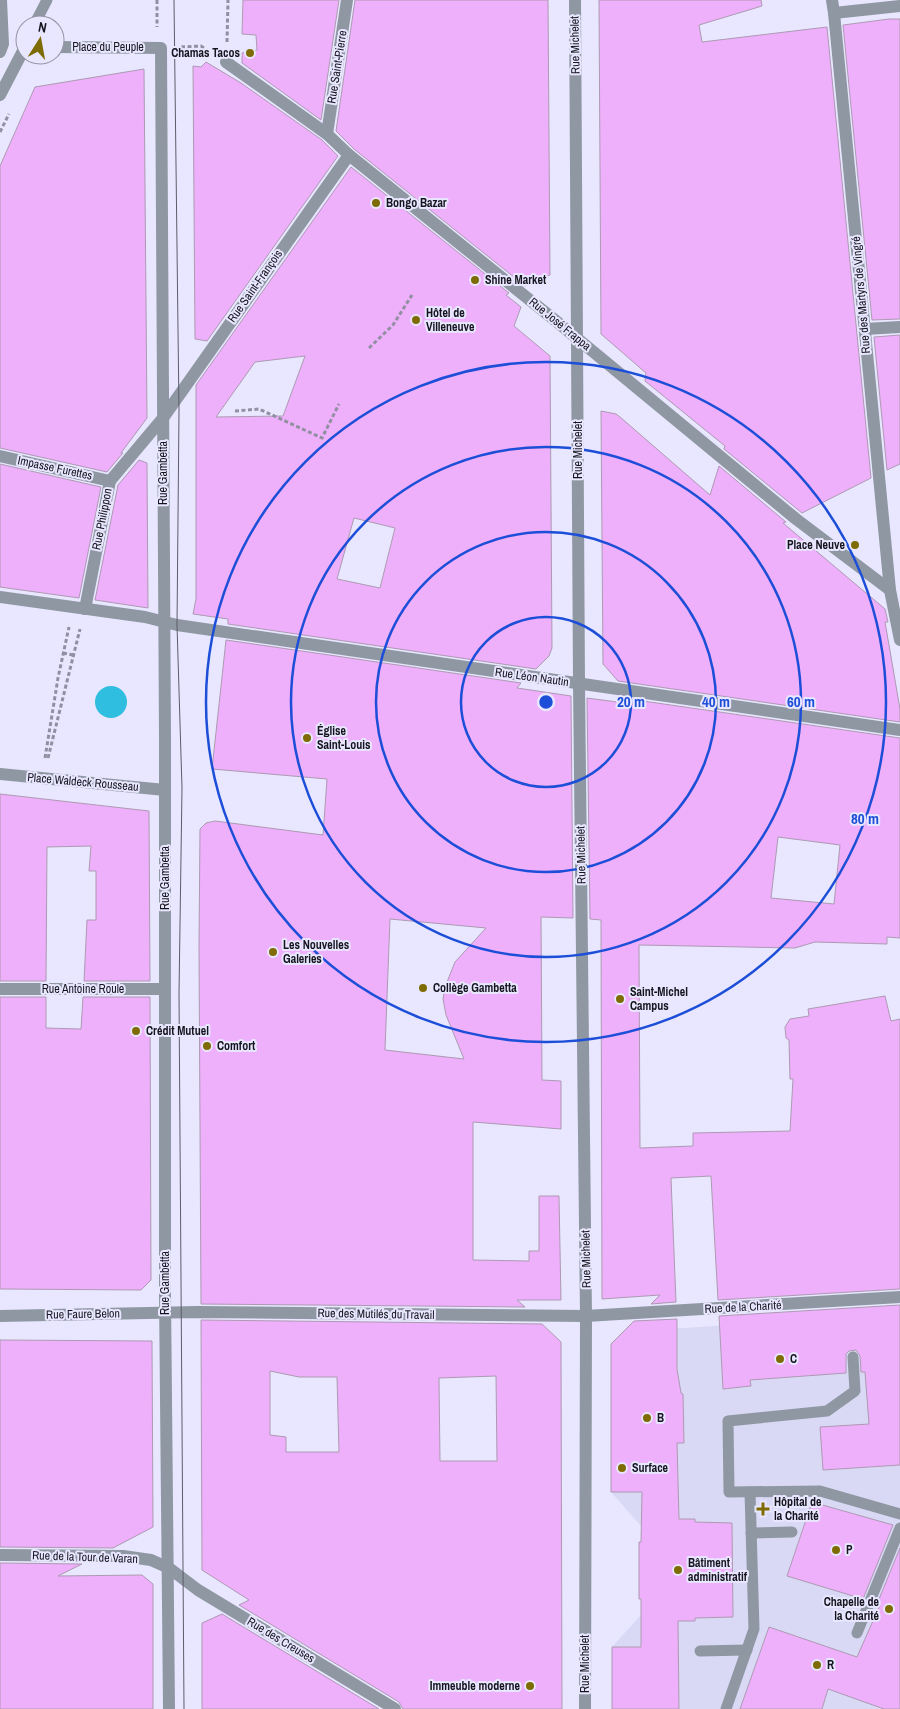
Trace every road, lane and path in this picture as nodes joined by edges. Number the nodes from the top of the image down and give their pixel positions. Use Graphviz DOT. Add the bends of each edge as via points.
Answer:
graph roads {
  1 [pos="1,0"];
  2 [pos="46,0"];
  3 [pos="157,0"];
  4 [pos="228,0"];
  5 [pos="347,0"];
  6 [pos="575,0"];
  7 [pos="833,6"];
  8 [pos="900,6"];
  9 [pos="39,15"];
  10 [pos="65,47"];
  11 [pos="161,48"];
  12 [pos="0,52"];
  13 [pos="226,62"];
  14 [pos="15,65"];
  15 [pos="0,95"];
  16 [pos="327,134"];
  17 [pos="349,154"];
  18 [pos="412,295"];
  19 [pos="900,327"];
  20 [pos="865,329"];
  21 [pos="578,339"];
  22 [pos="369,348"];
  23 [pos="339,404"];
  24 [pos="235,411"];
  25 [pos="163,418"];
  26 [pos="0,456"];
  27 [pos="110,480"];
  28 [pos="895,590"];
  29 [pos="0,597"];
  30 [pos="84,609"];
  31 [pos="164,621"];
  32 [pos="70,623"];
  33 [pos="900,640"];
  34 [pos="63,653"];
  35 [pos="74,655"];
  36 [pos="58,678"];
  37 [pos="67,679"];
  38 [pos="579,684"];
  39 [pos="54,699"];
  40 [pos="62,700"];
  41 [pos="900,730"];
  42 [pos="48,733"];
  43 [pos="53,734"];
  44 [pos="0,774"];
  45 [pos="43,778"];
  46 [pos="165,790"];
  47 [pos="0,989"];
  48 [pos="165,989"];
  49 [pos="900,1297"];
  50 [pos="165,1313"];
  51 [pos="0,1316"];
  52 [pos="586,1316"];
  53 [pos="853,1357"];
  54 [pos="750,1492"];
  55 [pos="900,1514"];
  56 [pos="900,1528"];
  57 [pos="751,1532"];
  58 [pos="792,1532"];
  59 [pos="0,1555"];
  60 [pos="169,1568"];
  61 [pos="857,1633"];
  62 [pos="747,1650"];
  63 [pos="700,1651"];
  64 [pos="169,1709"];
  65 [pos="395,1709"];
  66 [pos="585,1709"];
  67 [pos="726,1709"];
  1 -- 12 [label="street" via="3,44"];
  2 -- 9 [label="lane"];
  3 -- 11 [label="path"];
  4 -- 13 [label="path"];
  5 -- 16 [label="street, Rue Saint-Pierre"];
  6 -- 21 [label="street, Rue Michelet"];
  7 -- 8 [label="street"];
  7 -- 20 [label="street, Rue des Martyrs de Vingré"];
  10 -- 11 [label="street, Place du Peuple"];
  11 -- 13 [label="path" via="201,46"];
  11 -- 25 [label="street, Rue Gambetta"];
  13 -- 16 [label="street, Rue José Frappa"];
  14 -- 15 [label="street"];
  16 -- 17 [label="street, Rue José Frappa"];
  17 -- 21 [label="street, Rue José Frappa"];
  17 -- 25 [label="street, Rue Saint-François"];
  18 -- 22 [label="path" via="393,325"];
  19 -- 20 [label="street"];
  20 -- 28 [label="street, Rue des Martyrs de Vingré"];
  21 -- 28 [label="street, Rue José Frappa" via="796,519"];
  21 -- 38 [label="street, Rue Michelet"];
  23 -- 24 [label="path" via="322,438 259,409"];
  25 -- 27 [label="street, Rue Philippon"];
  25 -- 31 [label="street, Rue Gambetta"];
  26 -- 27 [label="street, Impasse Furettes"];
  27 -- 30 [label="street, Rue Philippon"];
  28 -- 33 [label="street, Rue des Martyrs de Vingré"];
  29 -- 30 [label="street"];
  30 -- 31 [label="street"];
  30 -- 35 [label="path"];
  31 -- 38 [label="street, Rue Léon Nautin"];
  31 -- 46 [label="street, Rue Gambetta"];
  32 -- 34 [label="path"];
  34 -- 35 [label="path"];
  34 -- 36 [label="path"];
  35 -- 37 [label="path"];
  36 -- 37 [label="path"];
  36 -- 39 [label="path"];
  37 -- 40 [label="path"];
  38 -- 41 [label="street, Rue Léon Nautin"];
  38 -- 52 [label="street, Rue Michelet"];
  39 -- 40 [label="path"];
  39 -- 42 [label="path"];
  40 -- 43 [label="path"];
  42 -- 43 [label="path"];
  42 -- 45 [label="path"];
  43 -- 45 [label="path"];
  44 -- 45 [label="street, Place Waldeck Rousseau"];
  45 -- 46 [label="street, Place Waldeck Rousseau"];
  46 -- 48 [label="street, Rue Gambetta"];
  47 -- 48 [label="street, Rue Antoine Roule"];
  48 -- 50 [label="street, Rue Gambetta"];
  49 -- 52 [label="street, Rue de la Charité"];
  50 -- 51 [label="street, Rue Faure Belon"];
  50 -- 52 [label="street, Rue des Mutilés du Travail"];
  50 -- 60 [label="street, Rue Gambetta"];
  52 -- 66 [label="street, Rue Michelet"];
  53 -- 54 [label="lane" via="855,1391 827,1411 728,1422 729,1492"];
  54 -- 55 [label="lane" via="820,1491"];
  54 -- 57 [label="lane"];
  56 -- 61 [label="lane"];
  57 -- 58 [label="lane"];
  57 -- 62 [label="lane" via="754,1629"];
  59 -- 60 [label="street, Rue de la Tour de Varan" via="123,1556 151,1560"];
  60 -- 64 [label="street, Rue Gambetta"];
  60 -- 65 [label="street, Rue des Creuses" via="198,1590"];
  62 -- 63 [label="lane"];
  62 -- 67 [label="lane"];
}
